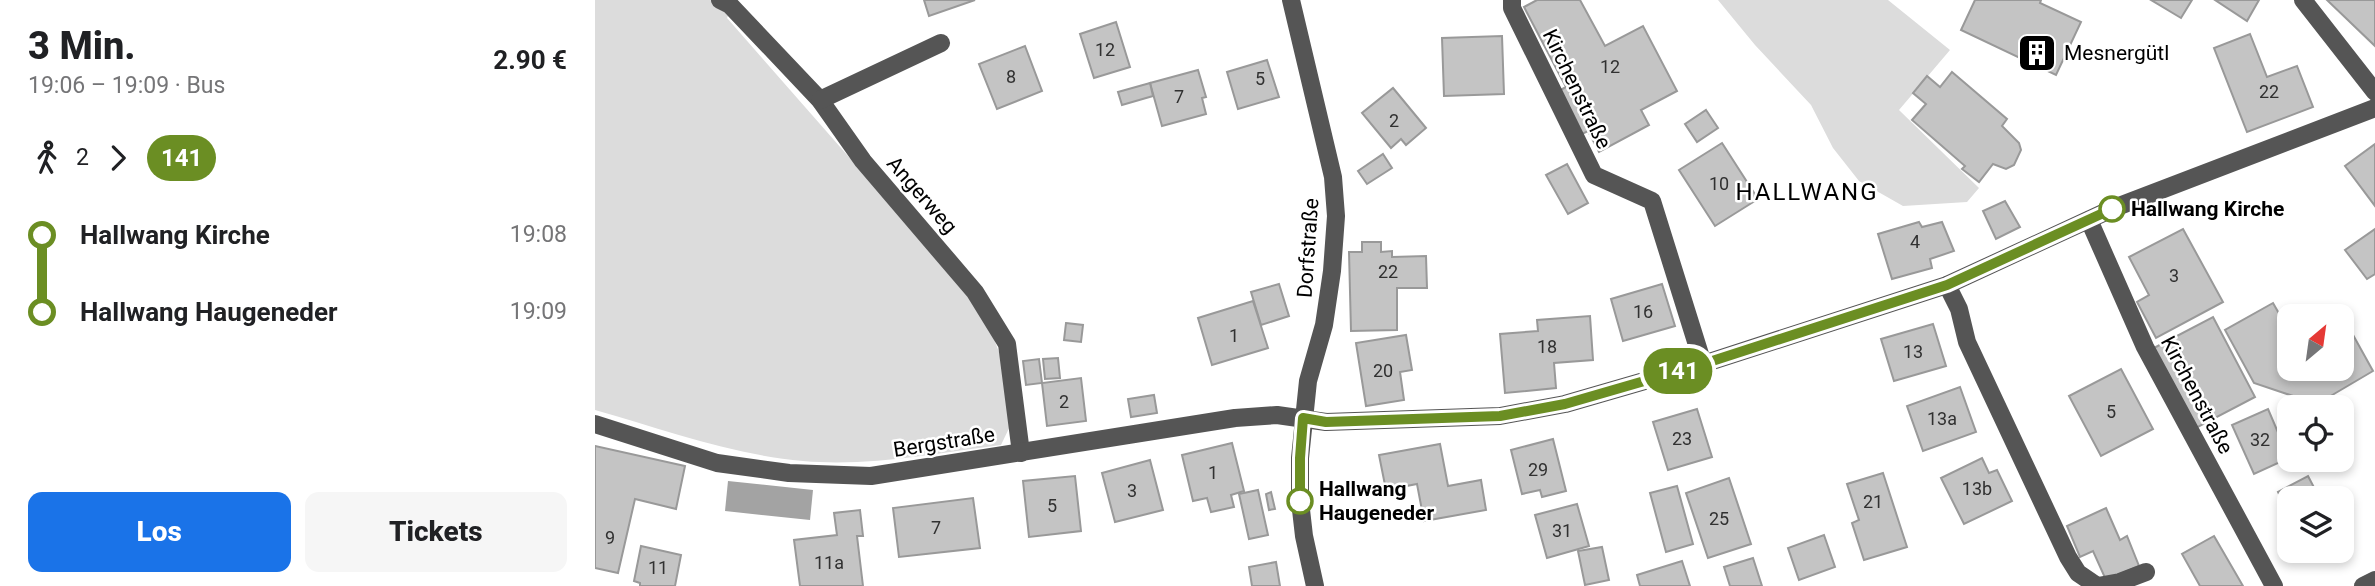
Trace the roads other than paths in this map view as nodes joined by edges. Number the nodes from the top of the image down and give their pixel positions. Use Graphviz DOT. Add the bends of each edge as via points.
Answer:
graph roads {
  1 [pos="720,0"];
  2 [pos="1291,0"];
  3 [pos="1512,0"];
  4 [pos="2303,0"];
  5 [pos="941,43"];
  6 [pos="2375,92"];
  7 [pos="820,100"];
  8 [pos="2375,108"];
  9 [pos="2089,220"];
  10 [pos="1947,285"];
  11 [pos="1703,364"];
  12 [pos="1303,418"];
  13 [pos="595,424"];
  14 [pos="1021,453"];
  15 [pos="2146,572"];
  16 [pos="2375,580"];
  17 [pos="1315,586"];
  18 [pos="2098,586"];
  19 [pos="2274,586"];
  20 [pos="2363,586"];
  1 -- 7 [label="street, Angerweg" via="730,5"];
  2 -- 12 [label="street, Dorfstraße" via="1333,177 1336,216 1324,325"];
  3 -- 11 [label="street, Kirchenstraße" via="1594,175 1652,201"];
  4 -- 6 [label="street"];
  5 -- 7 [label="street"];
  7 -- 14 [label="street, Angerweg" via="863,162 975,292 1007,344"];
  8 -- 9 [label="street"];
  9 -- 10 [label="street"];
  9 -- 19 [label="street, Kirchenstraße" via="2145,347"];
  10 -- 11 [label="street"];
  10 -- 18 [label="street" via="1967,342 2068,557 2078,573"];
  11 -- 12 [label="street" via="1565,404 1500,416 1326,422"];
  12 -- 14 [label="street, Bergstraße" via="1235,418"];
  12 -- 17 [label="street, Dorfstraße" via="1300,501"];
  13 -- 14 [label="street, Bergstraße" via="717,463 789,473 871,476"];
  15 -- 18 [label="street"];
  16 -- 20 [label="street"];
}
